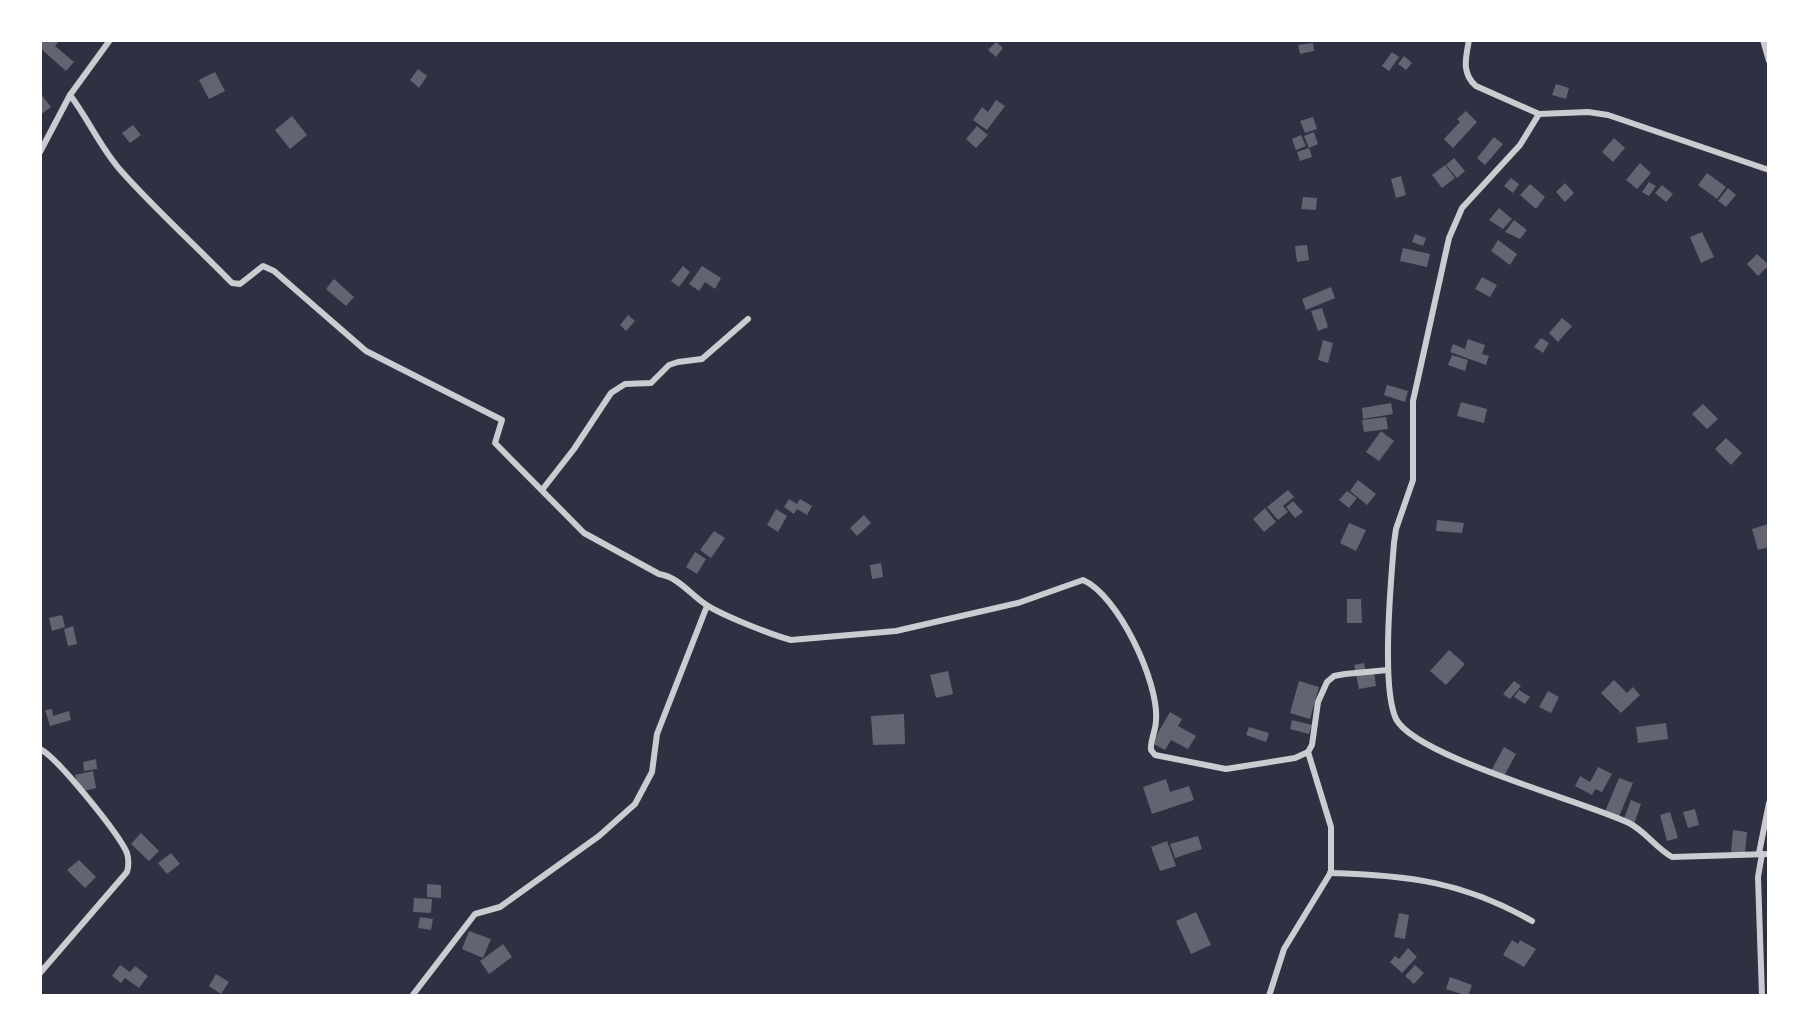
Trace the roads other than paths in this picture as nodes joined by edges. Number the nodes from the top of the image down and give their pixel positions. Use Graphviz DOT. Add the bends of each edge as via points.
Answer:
graph roads {
  1 [pos="110,40"];
  2 [pos="1469,40"];
  3 [pos="1763,40"];
  4 [pos="1769,61"];
  5 [pos="70,95"];
  6 [pos="1539,114"];
  7 [pos="40,152"];
  8 [pos="1769,170"];
  9 [pos="748,319"];
  10 [pos="542,490"];
  11 [pos="707,606"];
  12 [pos="1388,670"];
  13 [pos="40,749"];
  14 [pos="1308,752"];
  15 [pos="1769,803"];
  16 [pos="1763,854"];
  17 [pos="1330,873"];
  18 [pos="1532,921"];
  19 [pos="40,973"];
  20 [pos="412,996"];
  21 [pos="1269,996"];
  22 [pos="1762,996"];
  1 -- 5 [label="street"];
  2 -- 6 [label="street" via="1469,80"];
  3 -- 4 [label="street"];
  5 -- 7 [label="street"];
  5 -- 10 [label="street" via="122,172 232,283 240,284 263,266 274,271 366,351 502,420 495,443"];
  6 -- 8 [label="street" via="1608,115"];
  6 -- 12 [label="street" via="1520,145 1462,208 1449,238 1413,401 1413,480 1394,543"];
  9 -- 10 [label="street" via="702,359 669,365 651,383 617,387"];
  10 -- 11 [label="street" via="584,533 670,576"];
  11 -- 14 [label="street" via="779,637 805,639 952,620 1083,580 1104,597 1141,652 1156,713 1150,746 1155,755 1226,769"];
  11 -- 20 [label="street" via="657,734 652,772 635,804 500,907 475,914"];
  12 -- 14 [label="street" via="1334,676 1327,682"];
  12 -- 16 [label="street" via="1396,718 1410,735 1431,746 1632,825 1672,857"];
  13 -- 19 [label="street" via="64,768 123,846 129,862 127,872"];
  14 -- 17 [label="street" via="1331,827"];
  15 -- 16 [label="street"];
  16 -- 22 [label="street" via="1758,877"];
  17 -- 18 [label="street" via="1438,882"];
  17 -- 21 [label="street" via="1284,949"];
}
